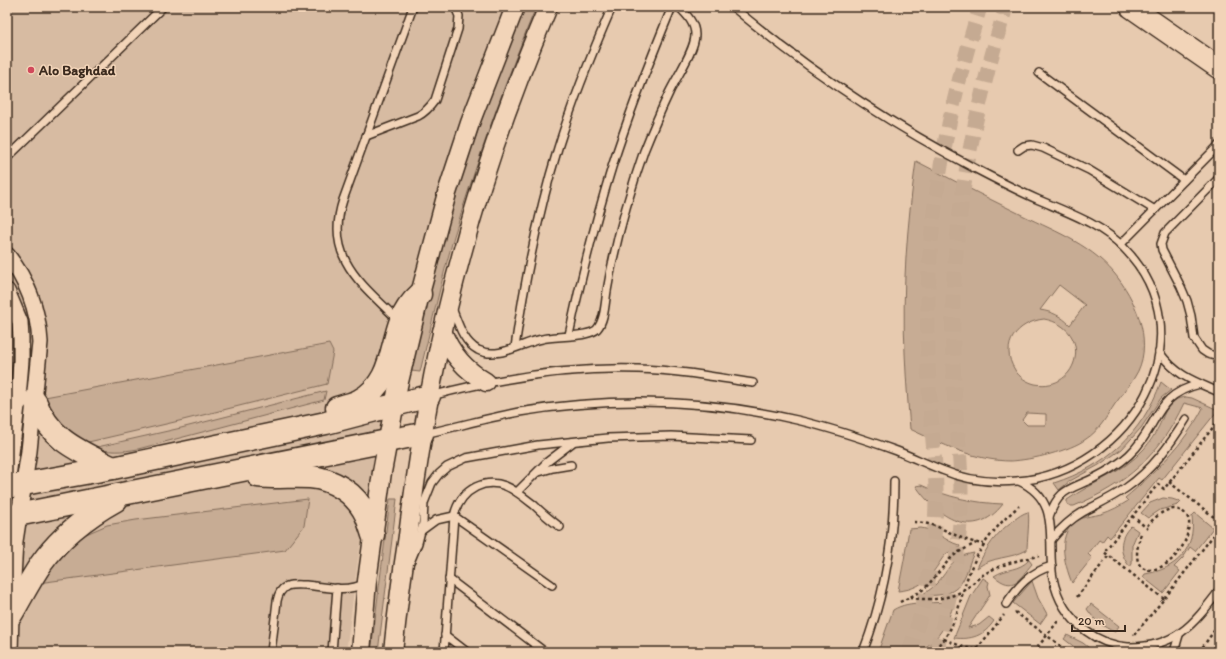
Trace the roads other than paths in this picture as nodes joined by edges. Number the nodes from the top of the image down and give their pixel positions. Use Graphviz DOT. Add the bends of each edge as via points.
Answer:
graph roads {
  1 [pos="163,7"];
  2 [pos="413,7"];
  3 [pos="455,7"];
  4 [pos="515,7"];
  5 [pos="548,7"];
  6 [pos="612,7"];
  7 [pos="672,7"];
  8 [pos="679,7"];
  9 [pos="733,7"];
  10 [pos="1131,7"];
  11 [pos="1219,68"];
  12 [pos="1039,73"];
  13 [pos="366,136"];
  14 [pos="1219,145"];
  15 [pos="1018,150"];
  16 [pos="7,158"];
  17 [pos="1219,178"];
  18 [pos="1184,180"];
  19 [pos="1155,210"];
  20 [pos="1121,244"];
  21 [pos="7,255"];
  22 [pos="7,291"];
  23 [pos="420,294"];
  24 [pos="450,301"];
  25 [pos="400,322"];
  26 [pos="442,331"];
  27 [pos="569,335"];
  28 [pos="515,347"];
  29 [pos="1159,352"];
  30 [pos="1219,357"];
  31 [pos="486,382"];
  32 [pos="753,383"];
  33 [pos="1200,384"];
  34 [pos="1217,389"];
  35 [pos="429,396"];
  36 [pos="20,404"];
  37 [pos="394,405"];
  38 [pos="1186,419"];
  39 [pos="282,432"];
  40 [pos="422,434"];
  41 [pos="751,440"];
  42 [pos="387,442"];
  43 [pos="573,442"];
  44 [pos="571,465"];
  45 [pos="113,468"];
  46 [pos="231,473"];
  47 [pos="535,474"];
  48 [pos="894,481"];
  49 [pos="1019,481"];
  50 [pos="12,486"];
  51 [pos="133,492"];
  52 [pos="517,492"];
  53 [pos="13,516"];
  54 [pos="454,516"];
  55 [pos="1049,517"];
  56 [pos="560,527"];
  57 [pos="421,531"];
  58 [pos="373,536"];
  59 [pos="1051,540"];
  60 [pos="1052,566"];
  61 [pos="402,576"];
  62 [pos="449,579"];
  63 [pos="367,581"];
  64 [pos="552,585"];
  65 [pos="336,588"];
  66 [pos="1219,591"];
  67 [pos="1008,606"];
  68 [pos="11,615"];
  69 [pos="445,635"];
  70 [pos="1179,635"];
  71 [pos="1128,649"];
  72 [pos="10,652"];
  73 [pos="271,652"];
  74 [pos="332,652"];
  75 [pos="360,652"];
  76 [pos="393,652"];
  77 [pos="444,652"];
  78 [pos="467,652"];
  79 [pos="546,652"];
  80 [pos="863,652"];
  81 [pos="1174,652"];
  1 -- 16 [label="lane"];
  2 -- 13 [label="lane"];
  3 -- 13 [label="lane" via="459,16 458,29 432,105 418,116"];
  4 -- 23 [label="street" via="470,123 447,193"];
  5 -- 24 [label="street" via="503,122 476,204"];
  6 -- 28 [label="lane" via="574,100 554,162 532,246"];
  7 -- 27 [label="lane" via="631,110 613,166 581,278"];
  8 -- 27 [label="lane" via="693,23 694,40 668,93 634,180 610,271 601,323 587,335"];
  9 -- 20 [label="lane" via="799,60 880,114 1026,195 1091,223"];
  10 -- 11 [label="main road"];
  12 -- 18 [label="lane"];
  13 -- 25 [label="lane" via="340,211 339,244 352,273"];
  14 -- 18 [label="lane"];
  15 -- 19 [label="lane" via="1028,145 1040,146 1089,170"];
  17 -- 30 [label="lane" via="1165,233 1161,244 1163,256 1175,274 1187,302 1197,345 1208,354"];
  18 -- 19 [label="lane"];
  19 -- 20 [label="lane"];
  20 -- 29 [label="lane" via="1140,267 1153,294 1159,322"];
  21 -- 36 [label="street" via="31,294 38,320 40,342"];
  22 -- 36 [label="street" via="20,322"];
  23 -- 25 [label="main road" via="408,307"];
  23 -- 37 [label="street"];
  24 -- 26 [label="street"];
  24 -- 28 [label="lane" via="464,337 479,351 493,354"];
  25 -- 39 [label="main road" via="388,367 374,390 360,400 311,416"];
  26 -- 31 [label="street" via="446,342 460,362"];
  26 -- 35 [label="street"];
  27 -- 28 [label="lane"];
  29 -- 33 [label="lane" via="1177,372"];
  29 -- 49 [label="lane" via="1152,381 1144,399 1121,431 1106,445 1073,467"];
  31 -- 32 [label="lane" via="562,371 639,369 715,376"];
  31 -- 35 [label="lane"];
  33 -- 34 [label="lane"];
  33 -- 55 [label="lane" via="1181,390 1169,399 1129,455 1107,472 1066,491 1055,502"];
  35 -- 37 [label="main road"];
  35 -- 40 [label="street"];
  36 -- 45 [label="main road" via="38,409 61,439"];
  36 -- 50 [label="street"];
  37 -- 39 [label="main road"];
  37 -- 42 [label="street"];
  38 -- 59 [label="lane" via="1166,449 1141,476 1111,497 1082,512 1060,529"];
  39 -- 45 [label="main road"];
  40 -- 42 [label="main road"];
  40 -- 49 [label="lane" via="511,414 558,407 637,402 685,404 795,420 871,441 962,477 1000,482"];
  40 -- 61 [label="street"];
  41 -- 43 [label="lane" via="670,436"];
  42 -- 46 [label="main road"];
  42 -- 58 [label="street"];
  43 -- 47 [label="lane"];
  43 -- 57 [label="lane" via="530,446 456,461 439,474 427,493"];
  44 -- 47 [label="lane"];
  45 -- 50 [label="main road"];
  46 -- 51 [label="main road"];
  46 -- 58 [label="main road" via="265,477 310,477 330,482 355,499 366,516"];
  47 -- 52 [label="lane"];
  48 -- 80 [label="lane" via="892,527 886,569 879,604"];
  49 -- 55 [label="lane" via="1038,495"];
  50 -- 53 [label="street"];
  51 -- 53 [label="main road"];
  51 -- 68 [label="main road" via="98,510 68,534 42,563"];
  52 -- 54 [label="lane" via="494,483 478,486 465,495"];
  52 -- 56 [label="lane"];
  53 -- 68 [label="street" via="15,541"];
  54 -- 57 [label="lane" via="436,520"];
  54 -- 62 [label="lane"];
  54 -- 64 [label="lane"];
  55 -- 59 [label="lane"];
  57 -- 61 [label="lane" via="414,554"];
  58 -- 63 [label="street"];
  59 -- 60 [label="lane"];
  60 -- 67 [label="lane" via="1025,579 1018,586"];
  60 -- 71 [label="lane" via="1058,595 1072,619 1097,638"];
  61 -- 76 [label="street"];
  62 -- 69 [label="lane"];
  62 -- 79 [label="lane"];
  63 -- 65 [label="lane" via="354,587"];
  63 -- 75 [label="street"];
  65 -- 73 [label="lane" via="298,585 286,586 281,590 276,601"];
  65 -- 74 [label="lane"];
  66 -- 70 [label="lane" via="1195,622"];
  68 -- 72 [label="street"];
  69 -- 77 [label="lane"];
  69 -- 78 [label="lane"];
  70 -- 71 [label="lane" via="1159,644"];
  70 -- 81 [label="lane"];
}
